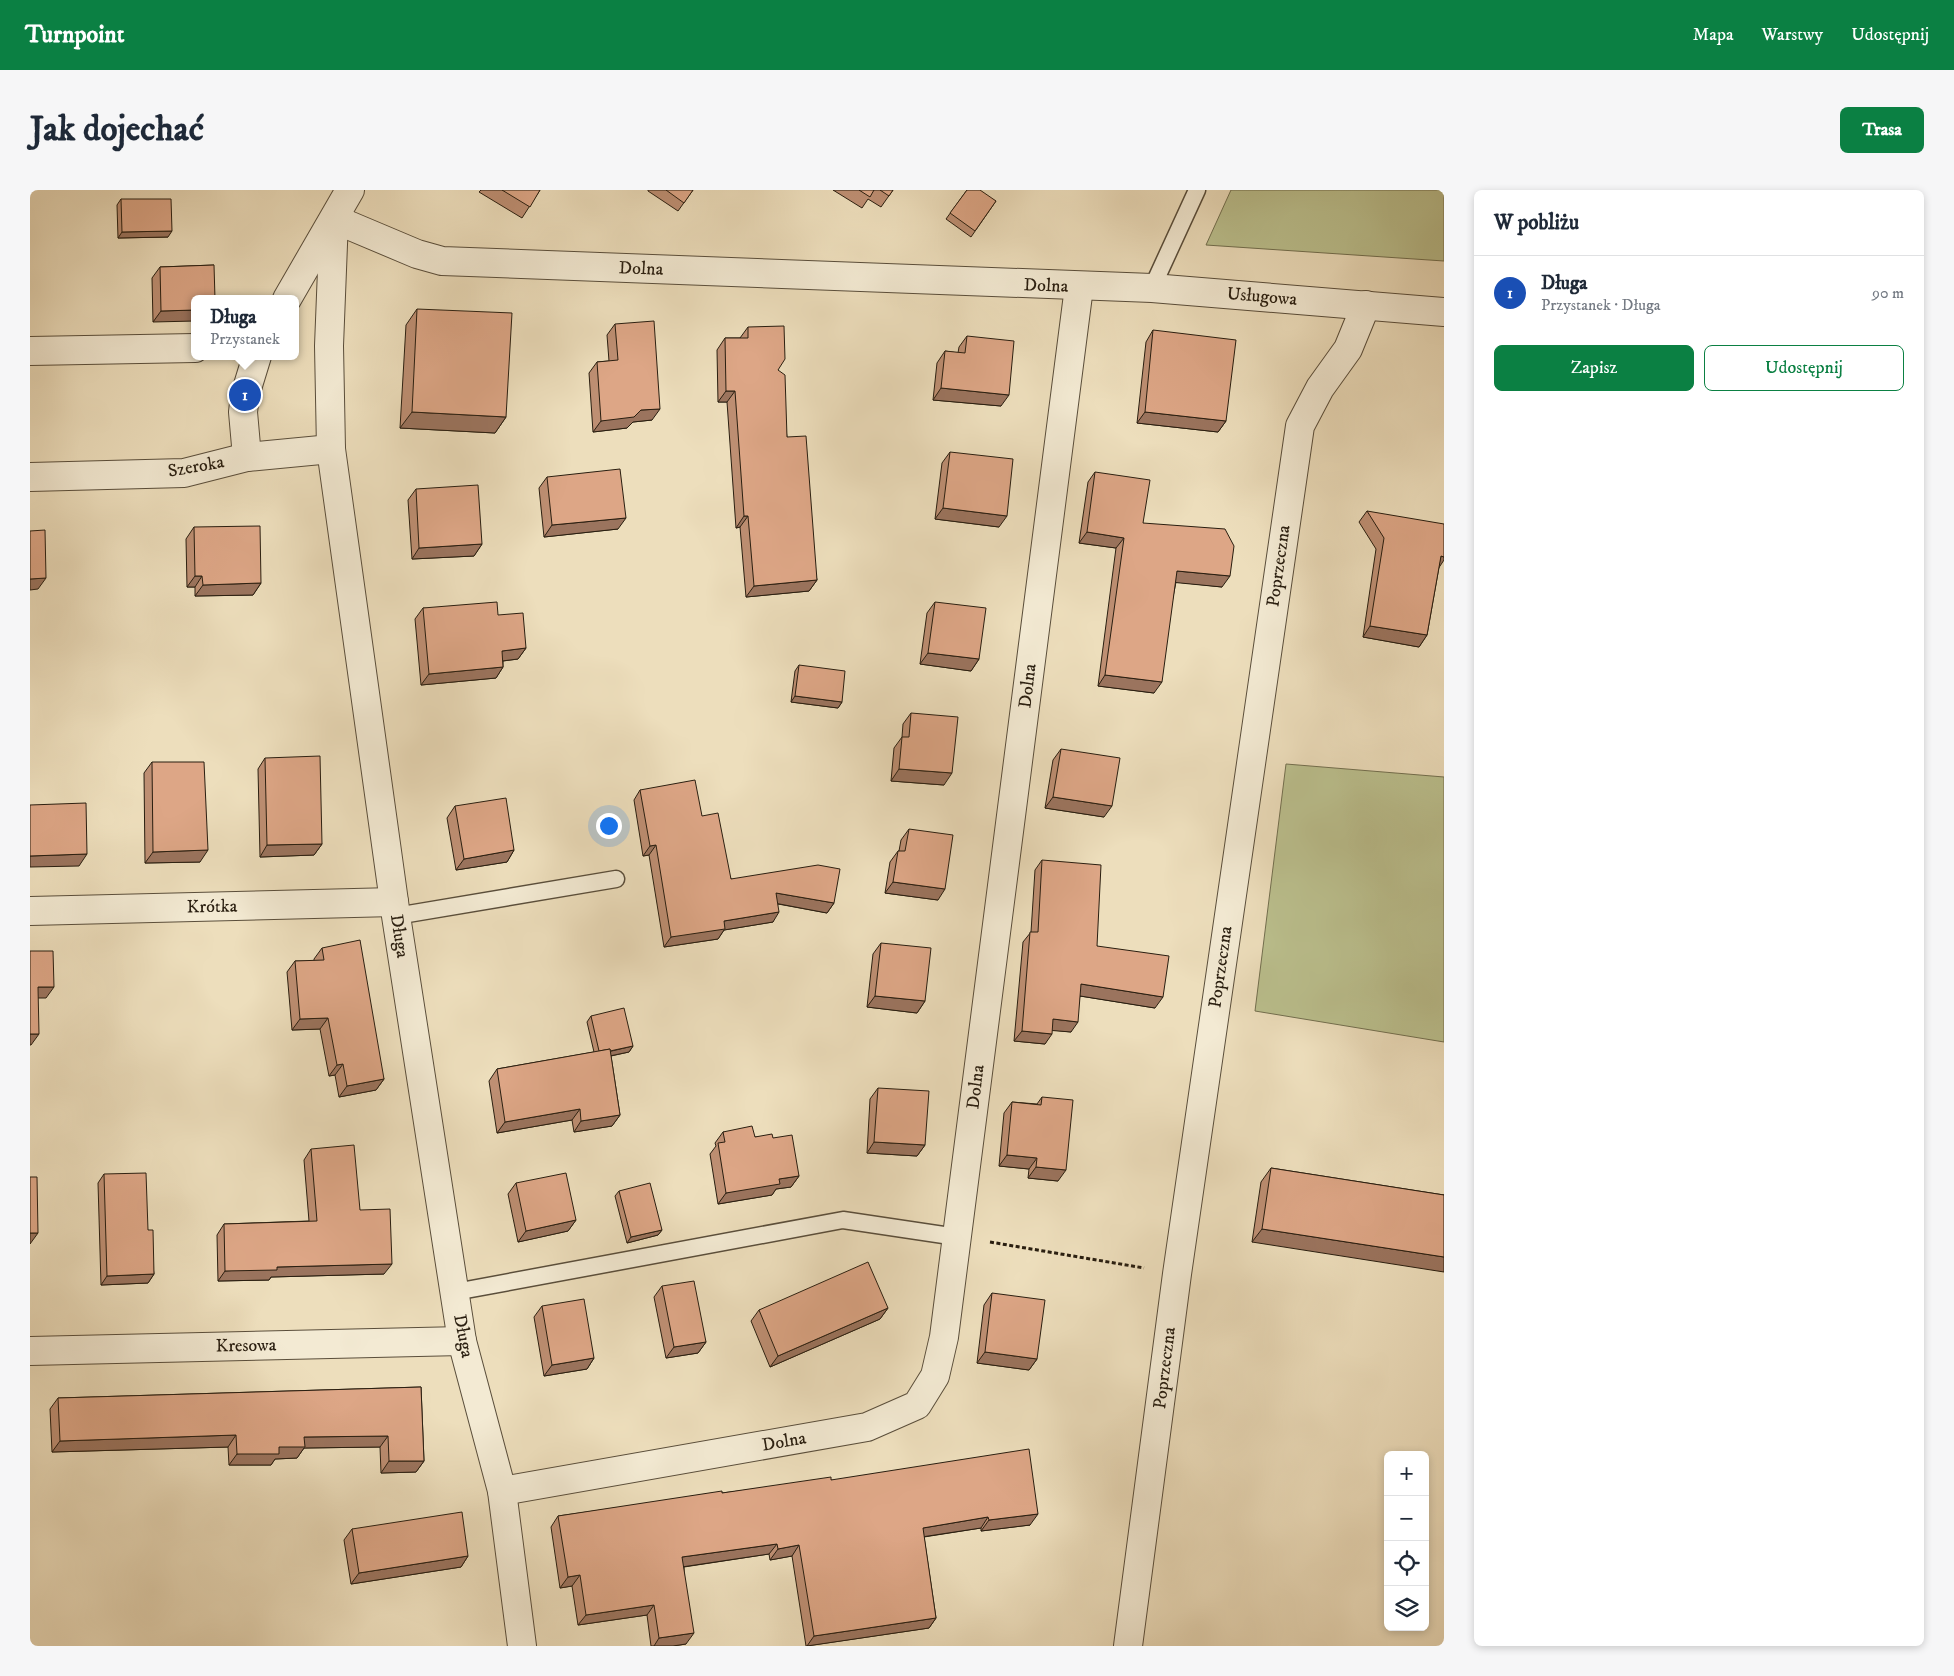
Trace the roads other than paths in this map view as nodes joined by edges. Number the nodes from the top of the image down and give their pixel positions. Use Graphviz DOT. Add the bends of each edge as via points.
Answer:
graph roads {
  1 [pos="350,190"];
  2 [pos="1197,190"];
  3 [pos="334,219"];
  4 [pos="1079,287"];
  5 [pos="1152,288"];
  6 [pos="289,295"];
  7 [pos="1366,305"];
  8 [pos="1444,312"];
  9 [pos="191,348"];
  10 [pos="30,351"];
  11 [pos="256,360"];
  12 [pos="330,449"];
  13 [pos="247,457"];
  14 [pos="30,477"];
  15 [pos="616,879"];
  16 [pos="395,909"];
  17 [pos="30,911"];
  18 [pos="957,1237"];
  19 [pos="455,1292"];
  20 [pos="462,1341"];
  21 [pos="30,1351"];
  22 [pos="502,1491"];
  23 [pos="522,1646"];
  24 [pos="1128,1646"];
  1 -- 3 [label="street, Długa"];
  2 -- 5 [label="lane"];
  3 -- 4 [label="street, Dolna" via="417,254 442,261"];
  3 -- 6 [label="street, Długa"];
  3 -- 12 [label="street, Długa" via="329,346"];
  4 -- 5 [label="street, Usługowa"];
  4 -- 18 [label="street, Dolna"];
  5 -- 7 [label="street, Usługowa"];
  7 -- 8 [label="street, Usługowa"];
  7 -- 24 [label="street, Poprzeczna" via="1348,349 1320,388 1300,426 1177,1274"];
  9 -- 10 [label="street"];
  11 -- 13 [label="street" via="245,395"];
  12 -- 13 [label="street, Szeroka"];
  12 -- 16 [label="street, Długa"];
  13 -- 14 [label="street, Szeroka" via="184,473"];
  15 -- 16 [label="lane"];
  16 -- 17 [label="street, Krótka"];
  16 -- 19 [label="street, Długa"];
  18 -- 19 [label="lane" via="843,1220"];
  18 -- 22 [label="street, Dolna" via="944,1337 935,1376 917,1404 867,1427"];
  19 -- 20 [label="street, Długa"];
  20 -- 21 [label="street, Kresowa"];
  20 -- 22 [label="street, Długa"];
  22 -- 23 [label="street, Długa"];
}
